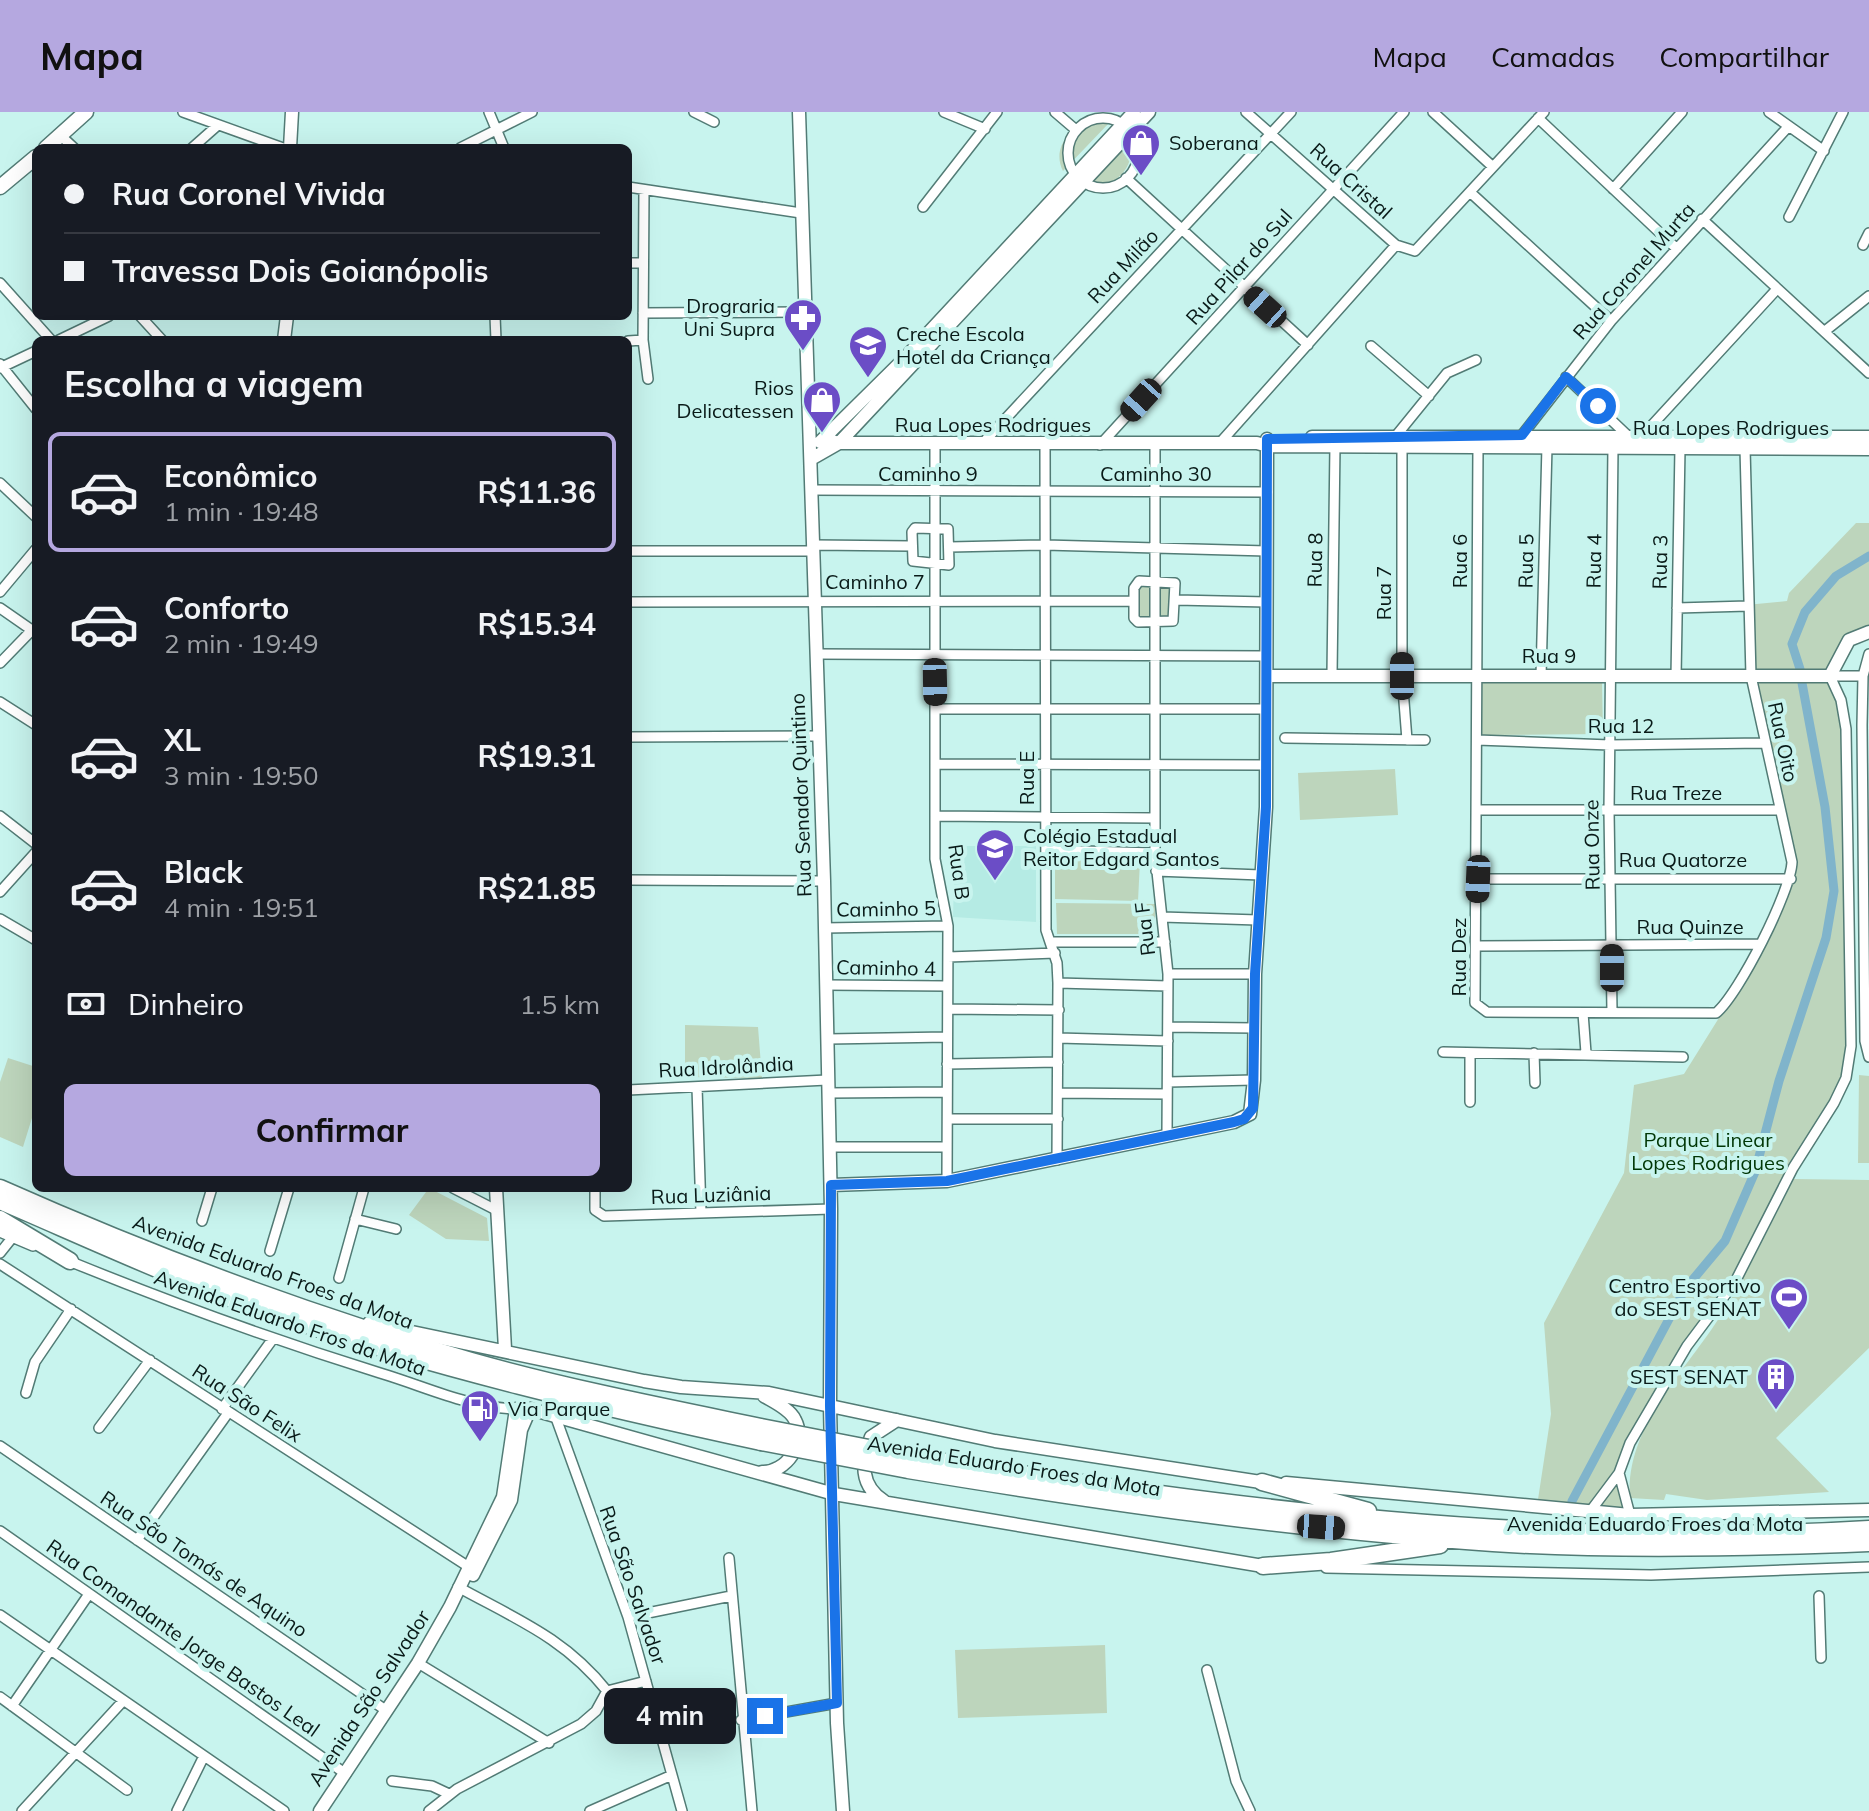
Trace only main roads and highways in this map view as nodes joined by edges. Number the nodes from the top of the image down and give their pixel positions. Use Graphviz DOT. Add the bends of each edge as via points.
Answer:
graph roads {
  1 [pos="86,112"];
  2 [pos="51,144"];
  3 [pos="32,160"];
  4 [pos="0,187"];
  5 [pos="0,1188"];
  6 [pos="0,1201"];
  7 [pos="0,1219"];
  8 [pos="70,1261"];
  9 [pos="761,1434"];
  10 [pos="912,1463"];
  11 [pos="1262,1482"];
  12 [pos="1432,1523"];
  13 [pos="1869,1529"];
  14 [pos="1492,1543"];
  15 [pos="1869,1543"];
  16 [pos="1263,1566"];
  1 -- 2 [label="main road"];
  3 -- 4 [label="main road"];
  5 -- 9 [label="highway, Avenida Eduardo Froes da Mota" via="315,1312 487,1365"];
  6 -- 9 [label="highway, Avenida Eduardo Froes da Mota" via="152,1266 320,1328 530,1389"];
  7 -- 8 [label="highway"];
  9 -- 10 [label="highway, Avenida Eduardo Froes da Mota, bridge"];
  10 -- 12 [label="highway, Avenida Eduardo Froes da Mota" via="1232,1504"];
  10 -- 14 [label="highway, Avenida Eduardo Froes da Mota" via="1201,1515"];
  11 -- 12 [label="highway"];
  12 -- 13 [label="highway, Avenida Eduardo Froes da Mota" via="1645,1532"];
  14 -- 15 [label="highway, Avenida Eduardo Froes da Mota" via="1766,1548"];
  14 -- 16 [label="highway" via="1429,1545"];
}
